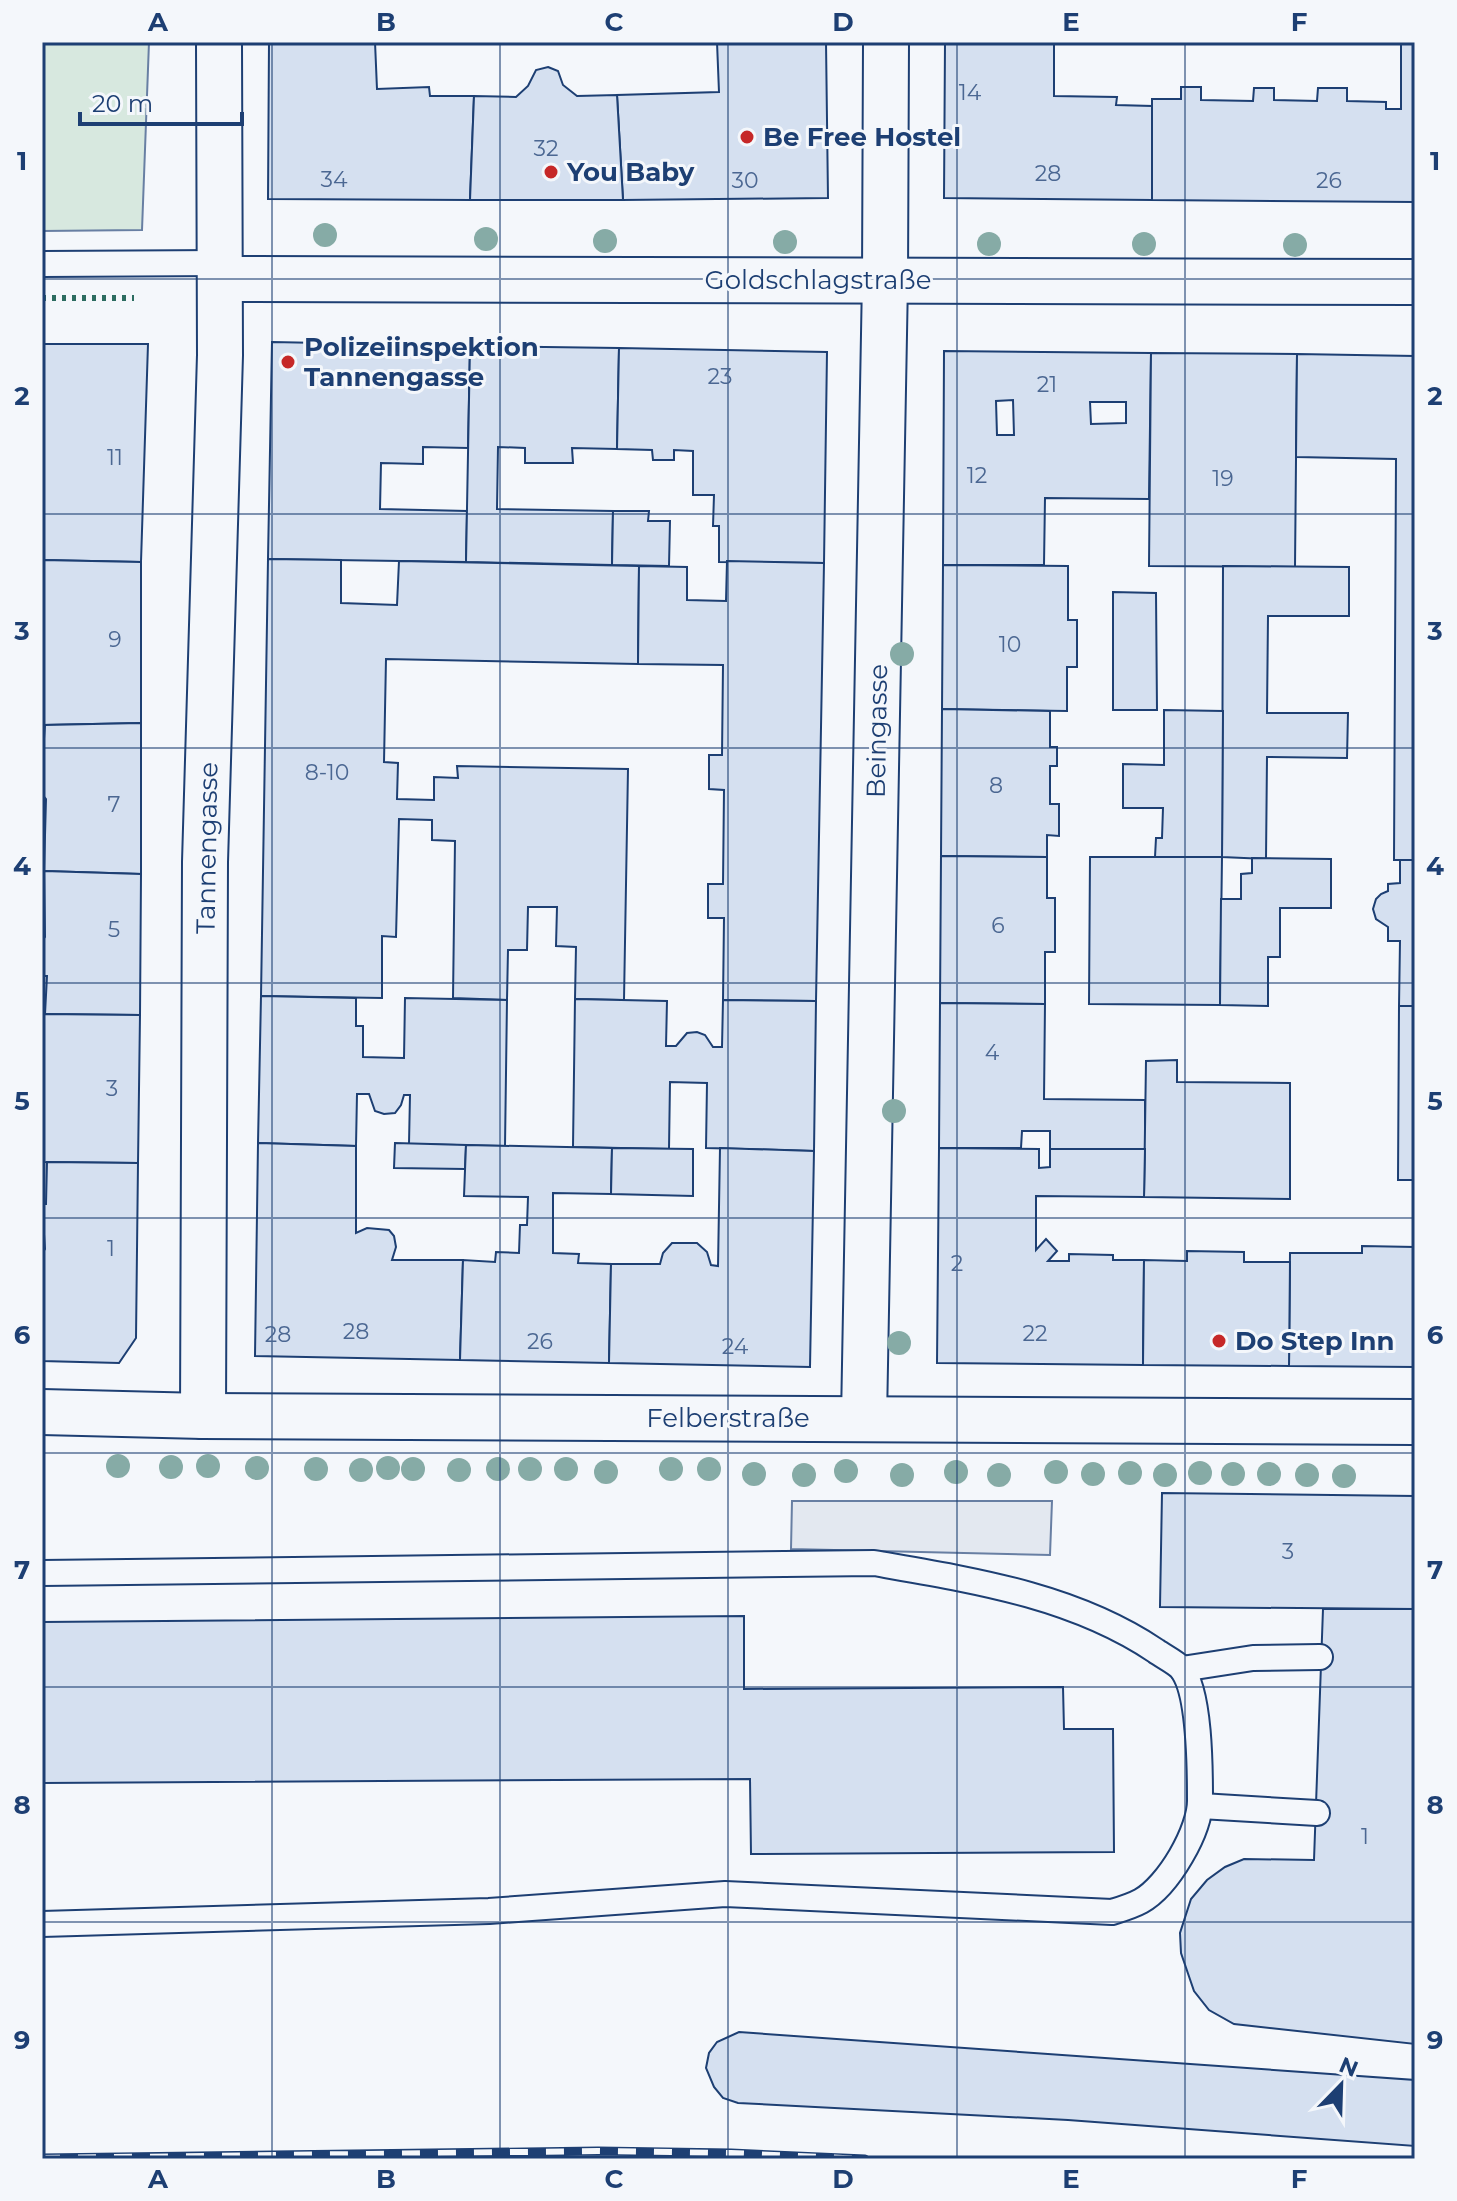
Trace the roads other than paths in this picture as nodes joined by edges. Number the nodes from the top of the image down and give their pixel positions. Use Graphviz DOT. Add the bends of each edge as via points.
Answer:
graph roads {
  1 [pos="219,42"];
  2 [pos="886,42"];
  3 [pos="42,264"];
  4 [pos="220,271"];
  5 [pos="885,280"];
  6 [pos="1415,282"];
  7 [pos="42,1412"];
  8 [pos="203,1416"];
  9 [pos="864,1419"];
  10 [pos="1415,1422"];
  11 [pos="42,1573"];
  12 [pos="1320,1657"];
  13 [pos="1182,1669"];
  14 [pos="1201,1806"];
  15 [pos="1317,1813"];
  16 [pos="42,1924"];
  1 -- 4 [label="street, Tannengasse"];
  2 -- 5 [label="street, Beingasse"];
  3 -- 4 [label="lane"];
  4 -- 5 [label="street, Goldschlagstraße"];
  4 -- 8 [label="street, Tannengasse" via="205,862"];
  5 -- 6 [label="street, Goldschlagstraße"];
  5 -- 9 [label="street, Beingasse"];
  7 -- 8 [label="street, Felberstraße"];
  8 -- 9 [label="street, Felberstraße"];
  9 -- 10 [label="street, Felberstraße"];
  11 -- 13 [label="lane" via="874,1563 974,1581 1082,1611 1132,1635"];
  12 -- 13 [label="lane" via="1253,1658"];
  13 -- 14 [label="lane" via="1194,1703"];
  14 -- 15 [label="lane"];
  14 -- 16 [label="lane" via="1167,1878 1142,1900 1112,1912 725,1894 489,1911"];
}
